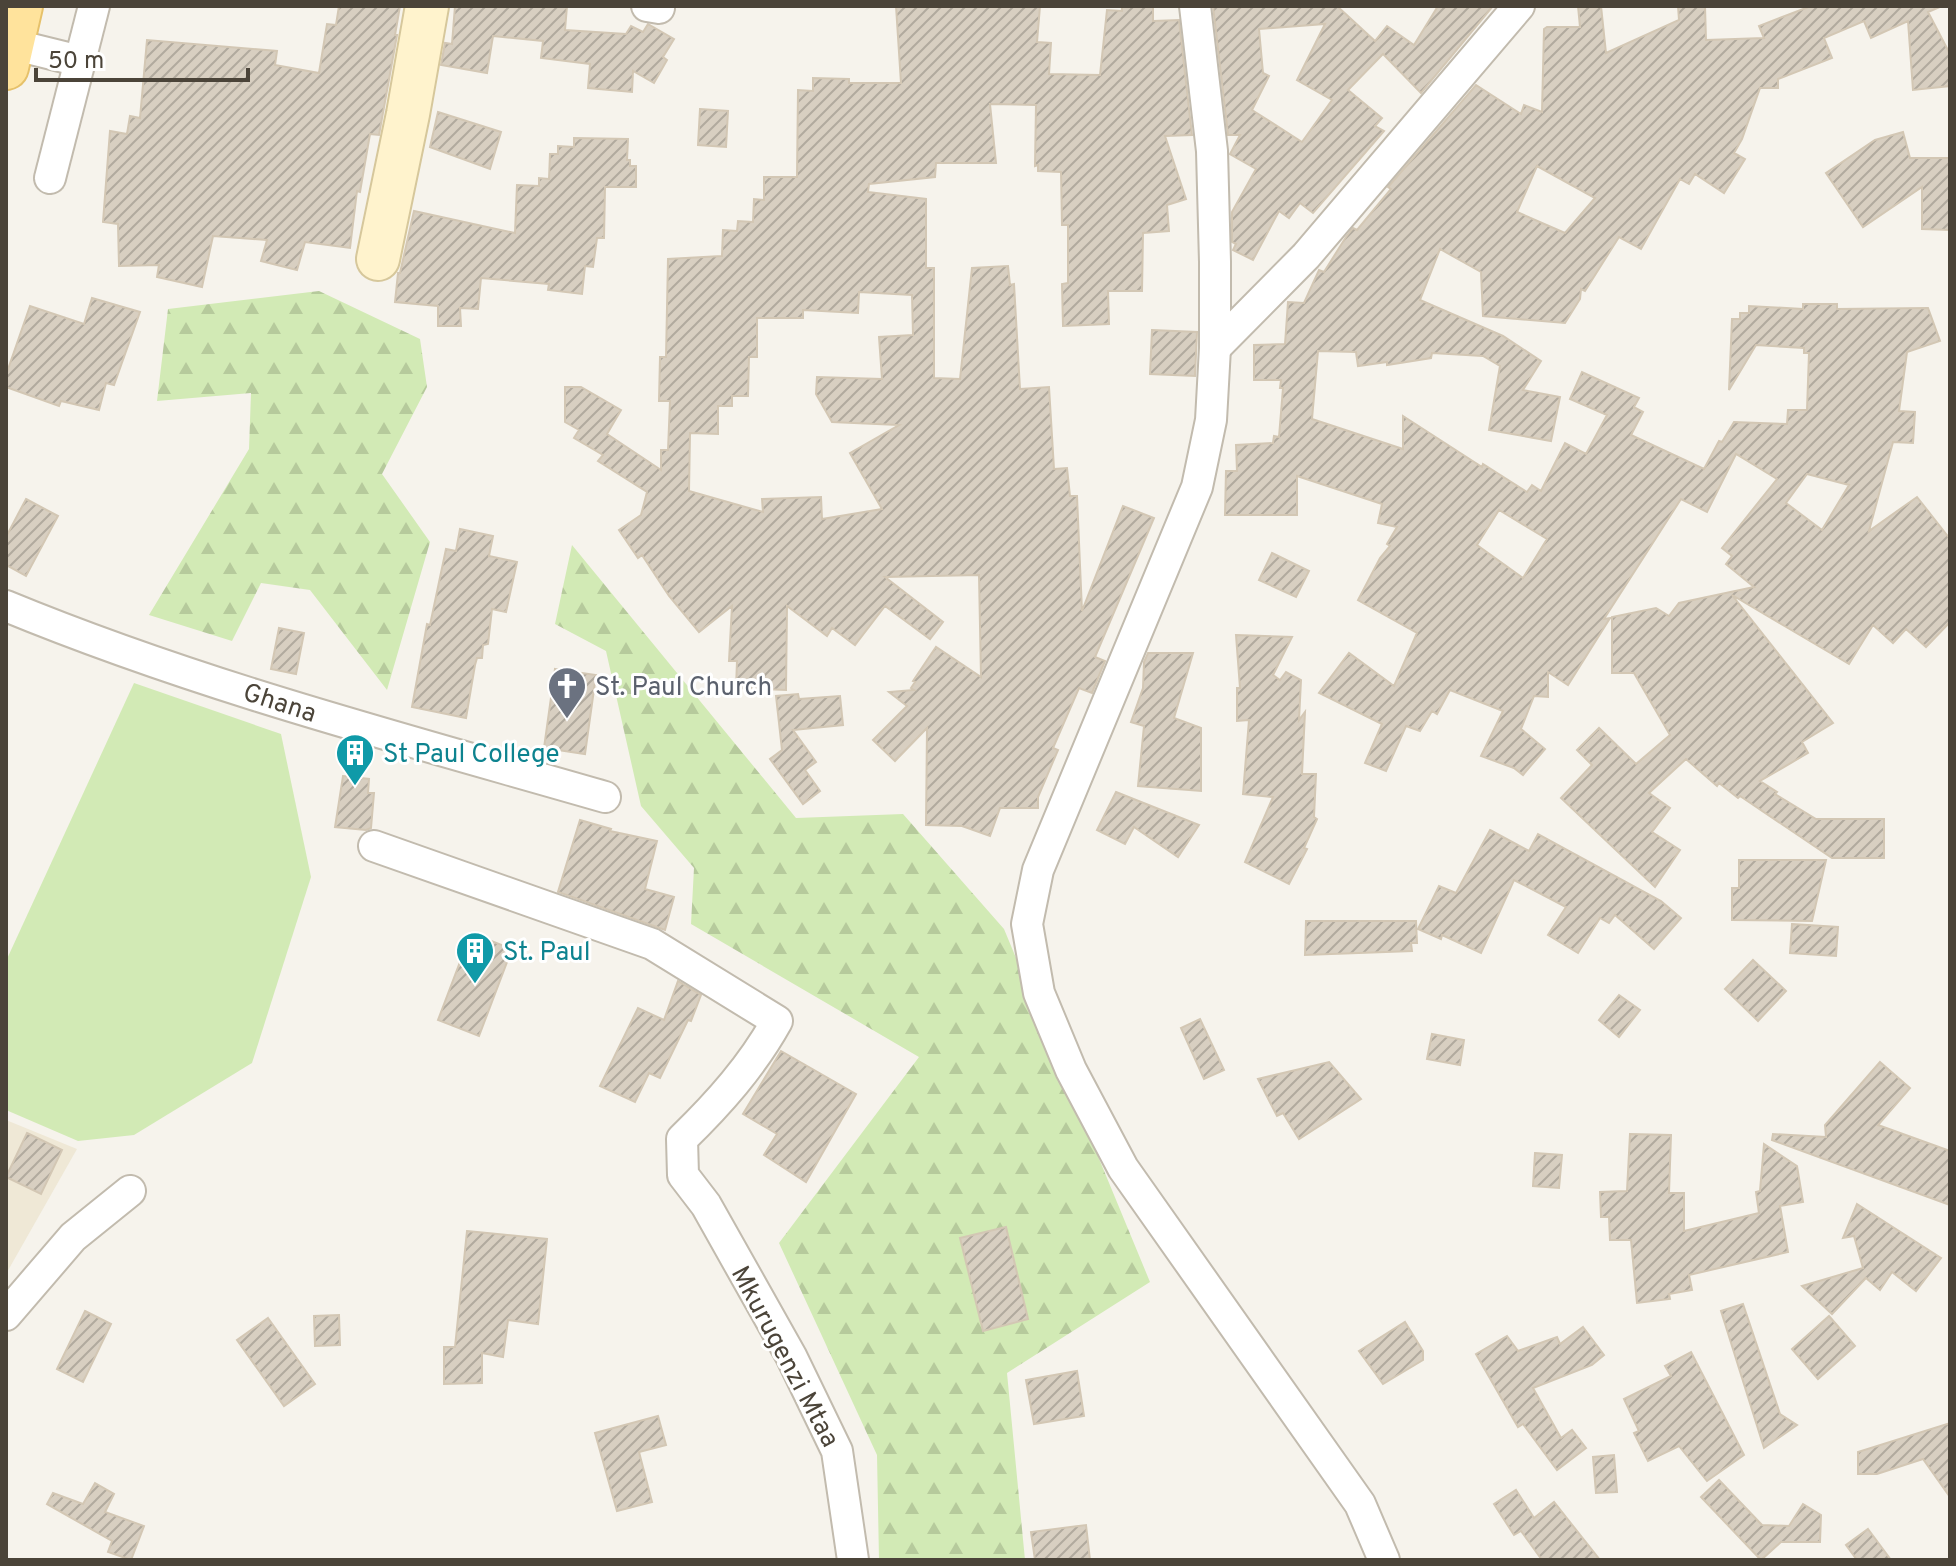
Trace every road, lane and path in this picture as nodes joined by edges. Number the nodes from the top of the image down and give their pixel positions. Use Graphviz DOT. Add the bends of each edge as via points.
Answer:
graph roads {
  1 [pos="94,6"];
  2 [pos="427,6"];
  3 [pos="1195,6"];
  4 [pos="1519,6"];
  5 [pos="12,39"];
  6 [pos="80,61"];
  7 [pos="50,178"];
  8 [pos="378,259"];
  9 [pos="1215,348"];
  10 [pos="6,606"];
  11 [pos="605,797"];
  12 [pos="374,846"];
  13 [pos="130,1191"];
  14 [pos="6,1315"];
  15 [pos="853,1560"];
  16 [pos="1384,1560"];
  1 -- 6 [label="street"];
  2 -- 8 [label="street"];
  3 -- 9 [label="street" via="1212,151"];
  4 -- 9 [label="street" via="1306,256"];
  5 -- 6 [label="street"];
  6 -- 7 [label="street"];
  9 -- 16 [label="street" via="1211,420 1197,487 1038,870 1027,924 1039,993 1071,1070 1123,1168 1360,1504"];
  10 -- 11 [label="street, Ghana" via="300,709"];
  12 -- 15 [label="street, Mkurugenzi Mtaa" via="652,944 777,1021 757,1056 682,1139 683,1175 706,1205 791,1356 837,1451"];
  13 -- 14 [label="street" via="73,1237"];
}
